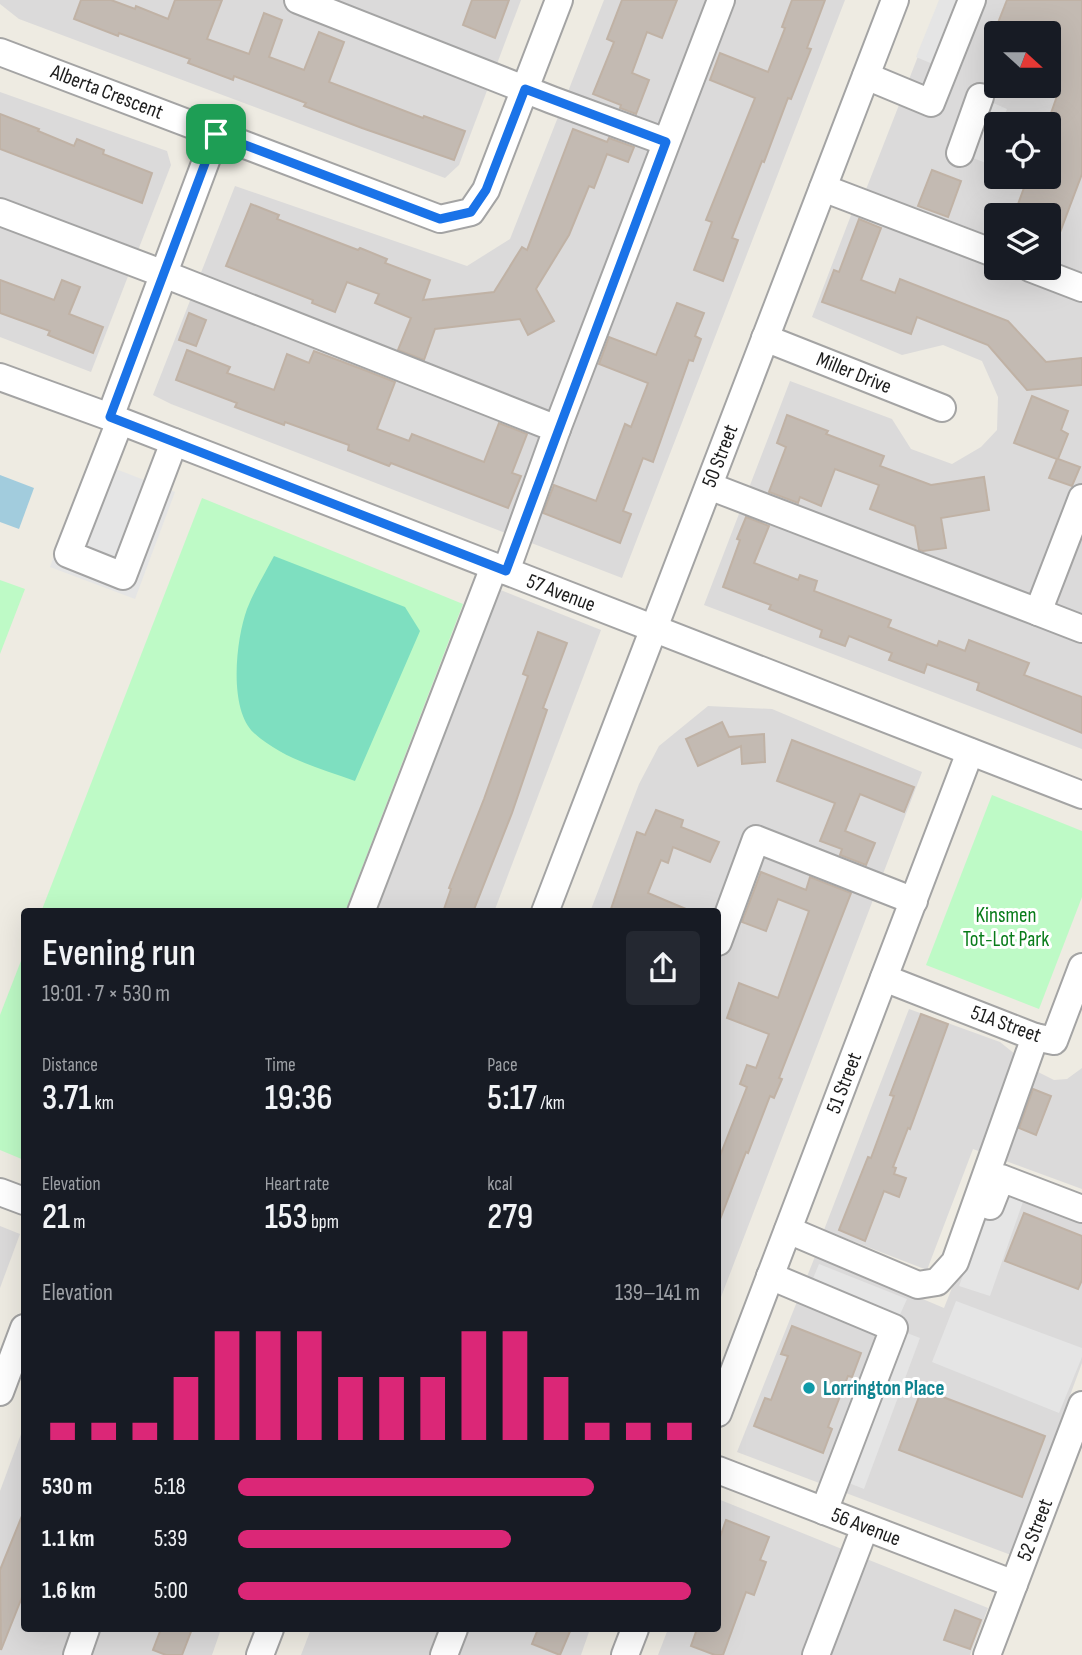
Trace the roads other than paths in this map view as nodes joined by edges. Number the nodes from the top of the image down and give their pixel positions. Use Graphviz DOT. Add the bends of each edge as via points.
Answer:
graph roads {
  1 [pos="298,0"];
  2 [pos="559,0"];
  3 [pos="722,0"];
  4 [pos="895,0"];
  5 [pos="972,0"];
  6 [pos="0,52"];
  7 [pos="866,76"];
  8 [pos="525,89"];
  9 [pos="931,103"];
  10 [pos="216,134"];
  11 [pos="666,142"];
  12 [pos="960,153"];
  13 [pos="823,188"];
  14 [pos="0,212"];
  15 [pos="984,249"];
  16 [pos="164,274"];
  17 [pos="1061,280"];
  18 [pos="1082,288"];
  19 [pos="765,338"];
  20 [pos="0,377"];
  21 [pos="943,408"];
  22 [pos="115,419"];
  23 [pos="557,429"];
  24 [pos="174,442"];
  25 [pos="709,486"];
  26 [pos="1082,498"];
  27 [pos="500,569"];
  28 [pos="1038,612"];
  29 [pos="654,629"];
  30 [pos="1082,629"];
  31 [pos="970,752"];
  32 [pos="1082,796"];
  33 [pos="914,901"];
  34 [pos="363,908"];
  35 [pos="547,908"];
  36 [pos="721,934"];
  37 [pos="1082,967"];
  38 [pos="884,978"];
  39 [pos="1035,1037"];
  40 [pos="0,1192"];
  41 [pos="21,1200"];
  42 [pos="1082,1209"];
  43 [pos="788,1230"];
  44 [pos="770,1276"];
  45 [pos="960,1286"];
  46 [pos="21,1336"];
  47 [pos="0,1392"];
  48 [pos="721,1405"];
  49 [pos="1082,1405"];
  50 [pos="721,1471"];
  51 [pos="824,1511"];
  52 [pos="864,1527"];
  53 [pos="1014,1584"];
  54 [pos="85,1632"];
  55 [pos="269,1632"];
  56 [pos="453,1632"];
  57 [pos="634,1632"];
  58 [pos="77,1655"];
  59 [pos="260,1655"];
  60 [pos="444,1655"];
  61 [pos="625,1655"];
  62 [pos="816,1655"];
  63 [pos="987,1655"];
  1 -- 8 [label="street"];
  2 -- 8 [label="street, Alberta Crescent"];
  3 -- 11 [label="street"];
  4 -- 7 [label="street, 50 Street"];
  5 -- 9 [label="street"];
  6 -- 10 [label="street, Alberta Crescent"];
  7 -- 9 [label="street"];
  7 -- 13 [label="street, 50 Street"];
  8 -- 10 [label="street, Alberta Crescent" via="486,190 471,212 440,219"];
  8 -- 11 [label="street"];
  9 -- 12 [label="street" via="976,108"];
  10 -- 16 [label="street"];
  11 -- 23 [label="street"];
  13 -- 15 [label="street"];
  13 -- 19 [label="street, 50 Street"];
  14 -- 16 [label="street"];
  16 -- 22 [label="street"];
  16 -- 23 [label="street"];
  17 -- 18 [label="street"];
  19 -- 21 [label="street, Miller Drive"];
  19 -- 25 [label="street, 50 Street"];
  20 -- 22 [label="street, 57 Avenue"];
  22 -- 24 [label="street, 57 Avenue"];
  22 -- 24 [label="street" via="68,554 123,576"];
  23 -- 27 [label="street"];
  24 -- 27 [label="street, 57 Avenue"];
  25 -- 28 [label="street"];
  25 -- 29 [label="street, 50 Street"];
  26 -- 28 [label="street"];
  27 -- 29 [label="street, 57 Avenue"];
  27 -- 34 [label="street"];
  28 -- 30 [label="street"];
  29 -- 31 [label="street, 57 Avenue"];
  29 -- 35 [label="street, 50 Street"];
  31 -- 32 [label="street, 57 Avenue"];
  31 -- 33 [label="street, 51 Street"];
  33 -- 36 [label="street" via="756,839"];
  33 -- 38 [label="street, 51 Street"];
  37 -- 39 [label="street, 51A Street" via="1054,1041"];
  38 -- 39 [label="street, 51A Street"];
  38 -- 43 [label="street, 51 Street"];
  39 -- 43 [label="street" via="956,1262 937,1283 918,1285"];
  40 -- 41 [label="street"];
  42 -- 45 [label="street" via="1001,1178"];
  43 -- 44 [label="street, 51 Street"];
  44 -- 48 [label="street, 51 Street"];
  44 -- 51 [label="street" via="894,1328"];
  46 -- 47 [label="street"];
  49 -- 53 [label="street, 52 Street"];
  50 -- 51 [label="street, 56 Avenue"];
  51 -- 52 [label="street, 56 Avenue"];
  52 -- 53 [label="street, 56 Avenue"];
  52 -- 62 [label="street"];
  53 -- 63 [label="street, 52 Street"];
  54 -- 58 [label="street"];
  55 -- 59 [label="street"];
  56 -- 60 [label="street"];
  57 -- 61 [label="street"];
}
